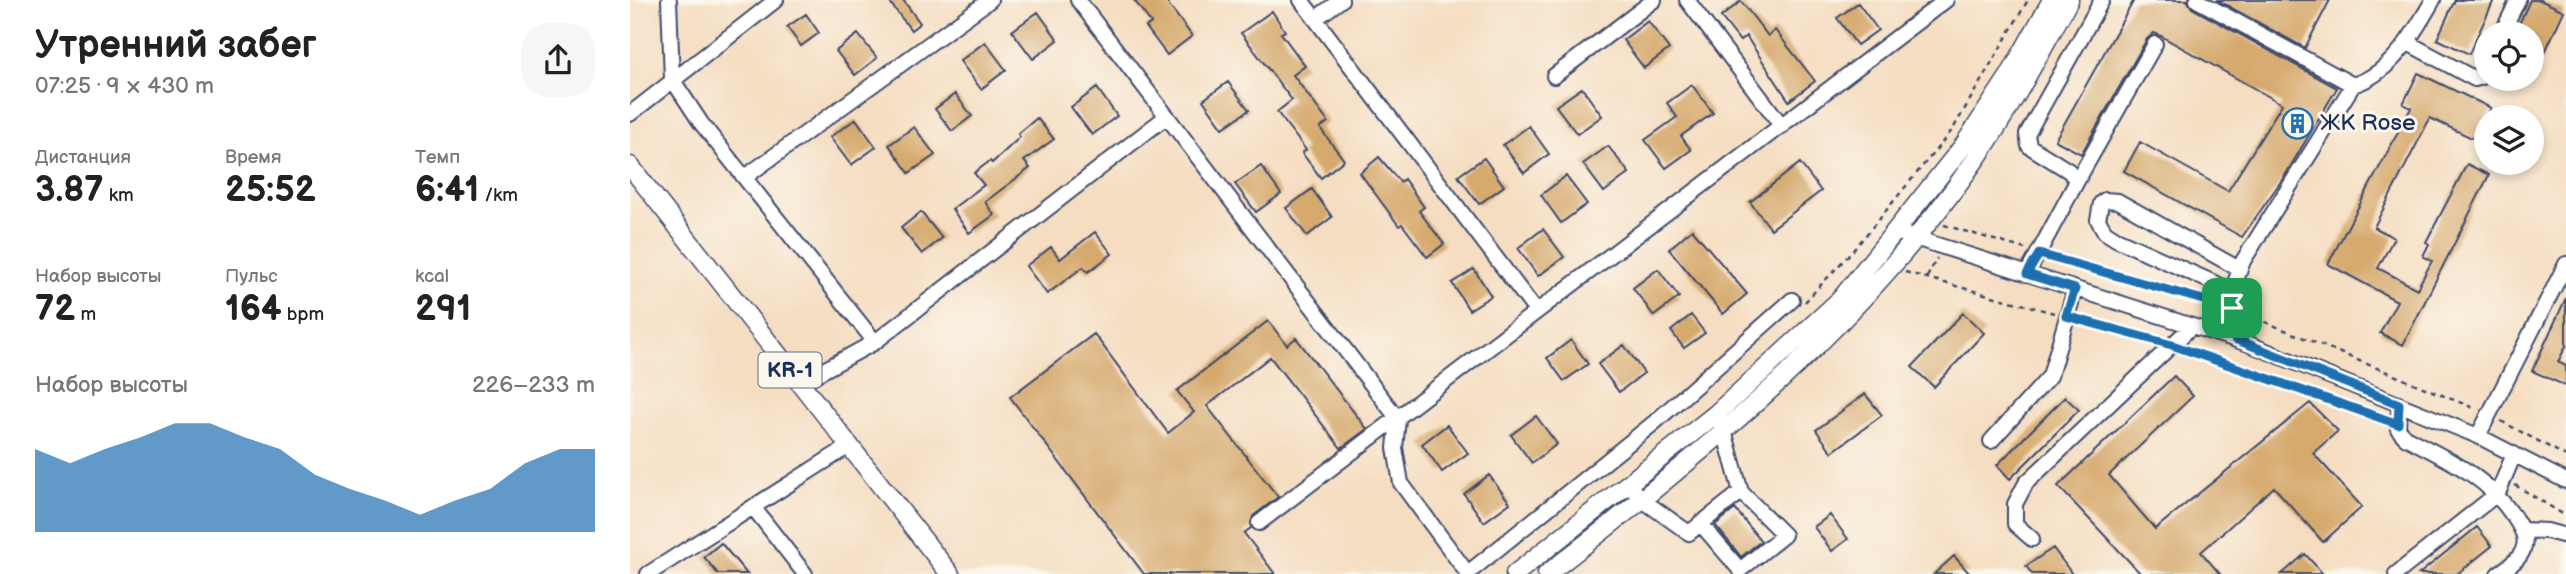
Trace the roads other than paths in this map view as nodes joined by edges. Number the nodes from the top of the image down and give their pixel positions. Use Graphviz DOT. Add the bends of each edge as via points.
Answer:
graph roads {
  1 [pos="669,0"];
  2 [pos="776,0"];
  3 [pos="989,0"];
  4 [pos="1079,0"];
  5 [pos="1301,0"];
  6 [pos="1341,0"];
  7 [pos="1654,0"];
  8 [pos="1687,0"];
  9 [pos="1946,0"];
  10 [pos="2052,0"];
  11 [pos="2069,0"];
  12 [pos="2102,0"];
  13 [pos="2197,0"];
  14 [pos="2433,0"];
  15 [pos="2518,0"];
  16 [pos="1315,19"];
  17 [pos="2508,21"];
  18 [pos="2408,43"];
  19 [pos="2155,44"];
  20 [pos="1554,76"];
  21 [pos="2474,78"];
  22 [pos="672,79"];
  23 [pos="2353,85"];
  24 [pos="630,114"];
  25 [pos="1167,116"];
  26 [pos="1782,126"];
  27 [pos="630,166"];
  28 [pos="745,177"];
  29 [pos="2077,181"];
  30 [pos="1896,232"];
  31 [pos="1914,239"];
  32 [pos="2566,264"];
  33 [pos="2239,269"];
  34 [pos="2027,274"];
  35 [pos="2075,289"];
  36 [pos="2232,291"];
  37 [pos="1792,300"];
  38 [pos="1536,311"];
  39 [pos="2191,327"];
  40 [pos="2235,339"];
  41 [pos="874,342"];
  42 [pos="800,383"];
  43 [pos="2399,404"];
  44 [pos="1715,414"];
  45 [pos="1398,419"];
  46 [pos="1724,431"];
  47 [pos="2478,436"];
  48 [pos="1991,441"];
  49 [pos="849,446"];
  50 [pos="2514,454"];
  51 [pos="2566,481"];
  52 [pos="1628,484"];
  53 [pos="1741,492"];
  54 [pos="2498,493"];
  55 [pos="1640,499"];
  56 [pos="753,507"];
  57 [pos="1259,523"];
  58 [pos="1700,523"];
  59 [pos="2523,530"];
  60 [pos="2566,536"];
  61 [pos="2032,539"];
  62 [pos="648,574"];
  63 [pos="805,574"];
  64 [pos="950,574"];
  65 [pos="1468,574"];
  66 [pos="1515,574"];
  67 [pos="1547,574"];
  68 [pos="2396,574"];
  69 [pos="2498,574"];
  1 -- 22 [label="street"];
  2 -- 22 [label="street"];
  3 -- 28 [label="street"];
  4 -- 25 [label="street"];
  5 -- 16 [label="street"];
  6 -- 16 [label="street"];
  7 -- 20 [label="street"];
  8 -- 26 [label="street"];
  9 -- 26 [label="street"];
  10 -- 30 [label="main road" via="1964,145"];
  11 -- 31 [label="main road" via="1978,155"];
  12 -- 29 [label="street" via="2026,137 2029,146"];
  13 -- 23 [label="street"];
  14 -- 18 [label="street"];
  15 -- 17 [label="street"];
  16 -- 38 [label="street"];
  18 -- 21 [label="street"];
  18 -- 23 [label="street"];
  19 -- 29 [label="street"];
  22 -- 24 [label="street"];
  22 -- 28 [label="street"];
  23 -- 33 [label="street"];
  25 -- 41 [label="street"];
  25 -- 45 [label="street"];
  26 -- 38 [label="street"];
  27 -- 42 [label="main road, KR-1"];
  28 -- 41 [label="street"];
  29 -- 34 [label="street"];
  30 -- 31 [label="street"];
  30 -- 44 [label="main road" via="1841,299"];
  31 -- 34 [label="street"];
  31 -- 46 [label="main road" via="1802,362"];
  32 -- 47 [label="street"];
  33 -- 36 [label="street"];
  33 -- 36 [label="street" via="2119,201 2101,204 2098,220 2105,232"];
  34 -- 35 [label="street"];
  35 -- 39 [label="street"];
  35 -- 48 [label="street" via="2050,376"];
  36 -- 40 [label="street"];
  37 -- 65 [label="street" via="1655,422"];
  38 -- 45 [label="street"];
  39 -- 40 [label="street"];
  39 -- 61 [label="street" via="2026,483 2015,504 2015,524"];
  40 -- 43 [label="street"];
  41 -- 42 [label="street"];
  42 -- 49 [label="main road, KR-1"];
  43 -- 47 [label="street"];
  43 -- 54 [label="street" via="2398,429 2405,437 2470,472"];
  44 -- 46 [label="street"];
  44 -- 52 [label="main road"];
  45 -- 57 [label="street"];
  45 -- 65 [label="street" via="1395,448 1401,483"];
  46 -- 53 [label="street"];
  46 -- 55 [label="main road"];
  47 -- 50 [label="street"];
  49 -- 56 [label="street"];
  49 -- 64 [label="main road, KR-1"];
  50 -- 51 [label="street"];
  50 -- 54 [label="street"];
  52 -- 55 [label="street"];
  52 -- 66 [label="main road"];
  53 -- 58 [label="street"];
  53 -- 58 [label="street" via="1784,535 1740,570"];
  54 -- 59 [label="street"];
  54 -- 68 [label="street"];
  55 -- 58 [label="street" via="1689,533"];
  55 -- 67 [label="main road"];
  56 -- 62 [label="street"];
  56 -- 63 [label="street"];
  59 -- 60 [label="street"];
  59 -- 69 [label="street" via="2526,543 2521,556"];
}
